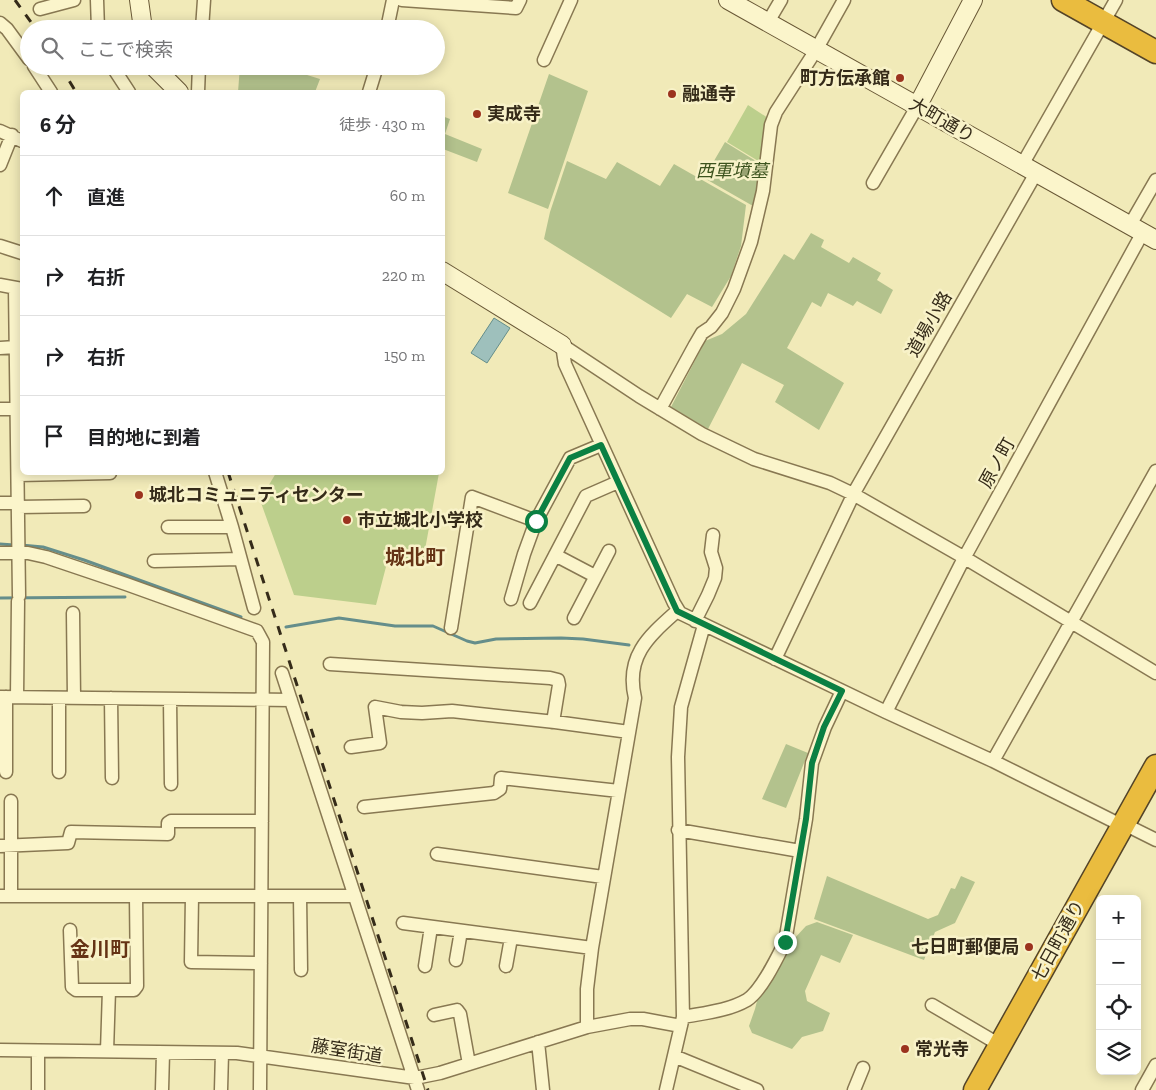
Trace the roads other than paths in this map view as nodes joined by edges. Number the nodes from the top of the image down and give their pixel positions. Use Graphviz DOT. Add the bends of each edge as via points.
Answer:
graph roads {
  1 [pos="74,0"];
  2 [pos="97,0"];
  3 [pos="139,0"];
  4 [pos="204,0"];
  5 [pos="394,0"];
  6 [pos="402,0"];
  7 [pos="520,0"];
  8 [pos="570,0"];
  9 [pos="728,0"];
  10 [pos="781,0"];
  11 [pos="844,0"];
  12 [pos="973,0"];
  13 [pos="1063,0"];
  14 [pos="1116,0"];
  15 [pos="40,9"];
  16 [pos="98,20"];
  17 [pos="142,20"];
  18 [pos="203,20"];
  19 [pos="389,20"];
  20 [pos="768,22"];
  21 [pos="1104,22"];
  22 [pos="0,23"];
  23 [pos="20,47"];
  24 [pos="816,50"];
  25 [pos="1156,52"];
  26 [pos="544,60"];
  27 [pos="40,75"];
  28 [pos="118,75"];
  29 [pos="162,75"];
  30 [pos="199,75"];
  31 [pos="374,75"];
  32 [pos="51,90"];
  33 [pos="128,90"];
  34 [pos="177,90"];
  35 [pos="198,90"];
  36 [pos="369,90"];
  37 [pos="918,105"];
  38 [pos="12,136"];
  39 [pos="0,165"];
  40 [pos="1029,169"];
  41 [pos="1156,180"];
  42 [pos="873,183"];
  43 [pos="1143,232"];
  44 [pos="0,246"];
  45 [pos="20,252"];
  46 [pos="445,273"];
  47 [pos="0,285"];
  48 [pos="19,289"];
  49 [pos="562,345"];
  50 [pos="0,348"];
  51 [pos="18,351"];
  52 [pos="0,409"];
  53 [pos="20,409"];
  54 [pos="660,409"];
  55 [pos="601,445"];
  56 [pos="1156,471"];
  57 [pos="18,475"];
  58 [pos="216,475"];
  59 [pos="618,482"];
  60 [pos="854,494"];
  61 [pos="0,503"];
  62 [pos="18,505"];
  63 [pos="84,506"];
  64 [pos="536,521"];
  65 [pos="232,527"];
  66 [pos="168,528"];
  67 [pos="713,535"];
  68 [pos="19,548"];
  69 [pos="609,551"];
  70 [pos="0,553"];
  71 [pos="555,555"];
  72 [pos="965,558"];
  73 [pos="240,559"];
  74 [pos="154,561"];
  75 [pos="595,576"];
  76 [pos="511,599"];
  77 [pos="530,603"];
  78 [pos="254,608"];
  79 [pos="677,611"];
  80 [pos="73,612"];
  81 [pos="574,618"];
  82 [pos="1070,621"];
  83 [pos="700,623"];
  84 [pos="451,628"];
  85 [pos="775,659"];
  86 [pos="330,664"];
  87 [pos="282,673"];
  88 [pos="1156,673"];
  89 [pos="842,691"];
  90 [pos="8,697"];
  91 [pos="59,698"];
  92 [pos="74,698"];
  93 [pos="111,698"];
  94 [pos="170,699"];
  95 [pos="262,700"];
  96 [pos="291,700"];
  97 [pos="886,712"];
  98 [pos="553,722"];
  99 [pos="629,732"];
  100 [pos="351,746"];
  101 [pos="993,762"];
  102 [pos="1156,766"];
  103 [pos="6,772"];
  104 [pos="58,772"];
  105 [pos="112,778"];
  106 [pos="171,784"];
  107 [pos="619,791"];
  108 [pos="11,801"];
  109 [pos="364,808"];
  110 [pos="262,821"];
  111 [pos="1123,825"];
  112 [pos="678,830"];
  113 [pos="1156,840"];
  114 [pos="6,846"];
  115 [pos="800,851"];
  116 [pos="437,854"];
  117 [pos="603,877"];
  118 [pos="6,896"];
  119 [pos="136,896"];
  120 [pos="192,896"];
  121 [pos="300,896"];
  122 [pos="355,896"];
  123 [pos="262,897"];
  124 [pos="403,924"];
  125 [pos="431,927"];
  126 [pos="70,930"];
  127 [pos="461,931"];
  128 [pos="511,938"];
  129 [pos="592,948"];
  130 [pos="456,960"];
  131 [pos="261,963"];
  132 [pos="425,966"];
  133 [pos="506,966"];
  134 [pos="301,970"];
  135 [pos="109,990"];
  136 [pos="932,1005"];
  137 [pos="434,1015"];
  138 [pos="682,1021"];
  139 [pos="587,1027"];
  140 [pos="538,1042"];
  141 [pos="1000,1045"];
  142 [pos="0,1050"];
  143 [pos="38,1051"];
  144 [pos="107,1051"];
  145 [pos="163,1053"];
  146 [pos="222,1053"];
  147 [pos="260,1056"];
  148 [pos="674,1056"];
  149 [pos="469,1064"];
  150 [pos="1156,1065"];
  151 [pos="863,1068"];
  152 [pos="417,1084"];
  153 [pos="38,1090"];
  154 [pos="162,1090"];
  155 [pos="221,1090"];
  156 [pos="260,1090"];
  157 [pos="543,1090"];
  158 [pos="666,1090"];
  159 [pos="757,1090"];
  160 [pos="854,1090"];
  161 [pos="974,1090"];
  162 [pos="1142,1090"];
  1 -- 15 [label="street"];
  2 -- 16 [label="street"];
  3 -- 17 [label="street"];
  4 -- 18 [label="street"];
  5 -- 19 [label="street"];
  6 -- 7 [label="street" via="516,8"];
  8 -- 26 [label="street"];
  9 -- 20 [label="street, 大町通り"];
  10 -- 20 [label="street"];
  11 -- 24 [label="street"];
  12 -- 37 [label="street"];
  13 -- 21 [label="highway"];
  14 -- 21 [label="street, 道場小路"];
  20 -- 24 [label="street, 大町通り"];
  21 -- 25 [label="highway"];
  21 -- 40 [label="street, 道場小路"];
  22 -- 23 [label="street"];
  24 -- 37 [label="street, 大町通り"];
  24 -- 54 [label="street" via="770,124 763,191 751,242 734,289 722,313 694,345"];
  27 -- 32 [label="street"];
  28 -- 33 [label="street"];
  29 -- 34 [label="street"];
  30 -- 35 [label="street"];
  31 -- 36 [label="street"];
  37 -- 40 [label="street, 大町通り"];
  37 -- 42 [label="street"];
  38 -- 39 [label="street"];
  40 -- 43 [label="street, 大町通り"];
  40 -- 60 [label="street, 道場小路"];
  41 -- 43 [label="street, 原ノ町"];
  43 -- 72 [label="street, 原ノ町"];
  44 -- 45 [label="street"];
  46 -- 49 [label="street"];
  47 -- 48 [label="street"];
  48 -- 51 [label="street"];
  49 -- 54 [label="street"];
  49 -- 55 [label="street" via="565,364"];
  50 -- 51 [label="street"];
  51 -- 53 [label="street"];
  52 -- 53 [label="street"];
  53 -- 57 [label="street"];
  54 -- 60 [label="street" via="754,459"];
  55 -- 59 [label="street"];
  55 -- 64 [label="street" via="570,458"];
  56 -- 82 [label="street"];
  57 -- 62 [label="street"];
  58 -- 65 [label="street"];
  59 -- 71 [label="street" via="586,496"];
  59 -- 79 [label="street"];
  60 -- 72 [label="street"];
  60 -- 85 [label="street, 道場小路"];
  61 -- 62 [label="street"];
  62 -- 63 [label="street"];
  62 -- 68 [label="street"];
  64 -- 76 [label="street"];
  64 -- 84 [label="street" via="472,498"];
  65 -- 66 [label="street"];
  65 -- 73 [label="street"];
  67 -- 83 [label="street" via="711,552 716,568 715,578"];
  68 -- 70 [label="street"];
  68 -- 90 [label="street" via="19,598"];
  68 -- 95 [label="street" via="257,631 263,642"];
  69 -- 75 [label="street"];
  71 -- 75 [label="street"];
  71 -- 77 [label="street"];
  72 -- 82 [label="street"];
  72 -- 97 [label="street, 原ノ町"];
  73 -- 74 [label="street"];
  73 -- 78 [label="street"];
  75 -- 81 [label="street"];
  79 -- 83 [label="street"];
  79 -- 99 [label="street" via="652,634 637,654"];
  80 -- 92 [label="street"];
  82 -- 88 [label="street"];
  82 -- 101 [label="street"];
  83 -- 85 [label="street"];
  83 -- 112 [label="street" via="682,708"];
  85 -- 89 [label="street"];
  86 -- 98 [label="street" via="558,680 560,685"];
  87 -- 96 [label="street"];
  89 -- 97 [label="street"];
  89 -- 115 [label="street" via="824,727 812,763"];
  90 -- 91 [label="street"];
  90 -- 103 [label="street"];
  91 -- 92 [label="street"];
  91 -- 104 [label="street"];
  92 -- 93 [label="street"];
  93 -- 94 [label="street"];
  93 -- 105 [label="street"];
  94 -- 95 [label="street"];
  94 -- 106 [label="street"];
  95 -- 96 [label="street"];
  95 -- 110 [label="street"];
  96 -- 122 [label="street"];
  97 -- 101 [label="street"];
  98 -- 99 [label="street"];
  98 -- 100 [label="street" via="452,711 422,713 375,708 380,743"];
  99 -- 107 [label="street"];
  101 -- 111 [label="street"];
  102 -- 111 [label="highway, 七日町通り"];
  107 -- 109 [label="street" via="501,778 500,789 494,793"];
  107 -- 117 [label="street"];
  108 -- 114 [label="street"];
  110 -- 114 [label="street" via="171,821 168,834 71,832 68,843"];
  110 -- 123 [label="street"];
  111 -- 113 [label="street"];
  111 -- 141 [label="highway, 七日町通り"];
  112 -- 115 [label="street"];
  112 -- 138 [label="street"];
  114 -- 118 [label="street"];
  115 -- 138 [label="street" via="785,942 759,987 748,999 731,1007"];
  116 -- 117 [label="street"];
  117 -- 129 [label="street"];
  118 -- 119 [label="street"];
  119 -- 120 [label="street"];
  119 -- 135 [label="street" via="138,986 128,991"];
  120 -- 123 [label="street"];
  120 -- 131 [label="street" via="191,962"];
  121 -- 122 [label="street"];
  121 -- 123 [label="street"];
  121 -- 134 [label="street"];
  122 -- 152 [label="street"];
  123 -- 131 [label="street"];
  124 -- 125 [label="street"];
  125 -- 127 [label="street"];
  125 -- 132 [label="street"];
  126 -- 135 [label="street" via="72,987 76,990"];
  127 -- 128 [label="street"];
  127 -- 130 [label="street"];
  128 -- 129 [label="street"];
  128 -- 133 [label="street"];
  129 -- 139 [label="street"];
  131 -- 147 [label="street"];
  135 -- 144 [label="street"];
  136 -- 141 [label="street"];
  137 -- 149 [label="street" via="457,1010 460,1014"];
  138 -- 139 [label="street, 藤室街道" via="643,1018"];
  138 -- 148 [label="street"];
  139 -- 140 [label="street, 藤室街道"];
  140 -- 149 [label="street, 藤室街道"];
  140 -- 157 [label="street"];
  141 -- 161 [label="highway, 七日町通り"];
  142 -- 143 [label="street, 藤室街道"];
  143 -- 144 [label="street, 藤室街道"];
  143 -- 153 [label="street"];
  144 -- 145 [label="street, 藤室街道"];
  145 -- 146 [label="street, 藤室街道"];
  145 -- 154 [label="street"];
  146 -- 147 [label="street, 藤室街道"];
  146 -- 155 [label="street"];
  147 -- 152 [label="street, 藤室街道"];
  147 -- 156 [label="street"];
  148 -- 158 [label="street"];
  148 -- 159 [label="street"];
  149 -- 152 [label="street, 藤室街道"];
  150 -- 162 [label="street"];
  151 -- 160 [label="street"];
}
